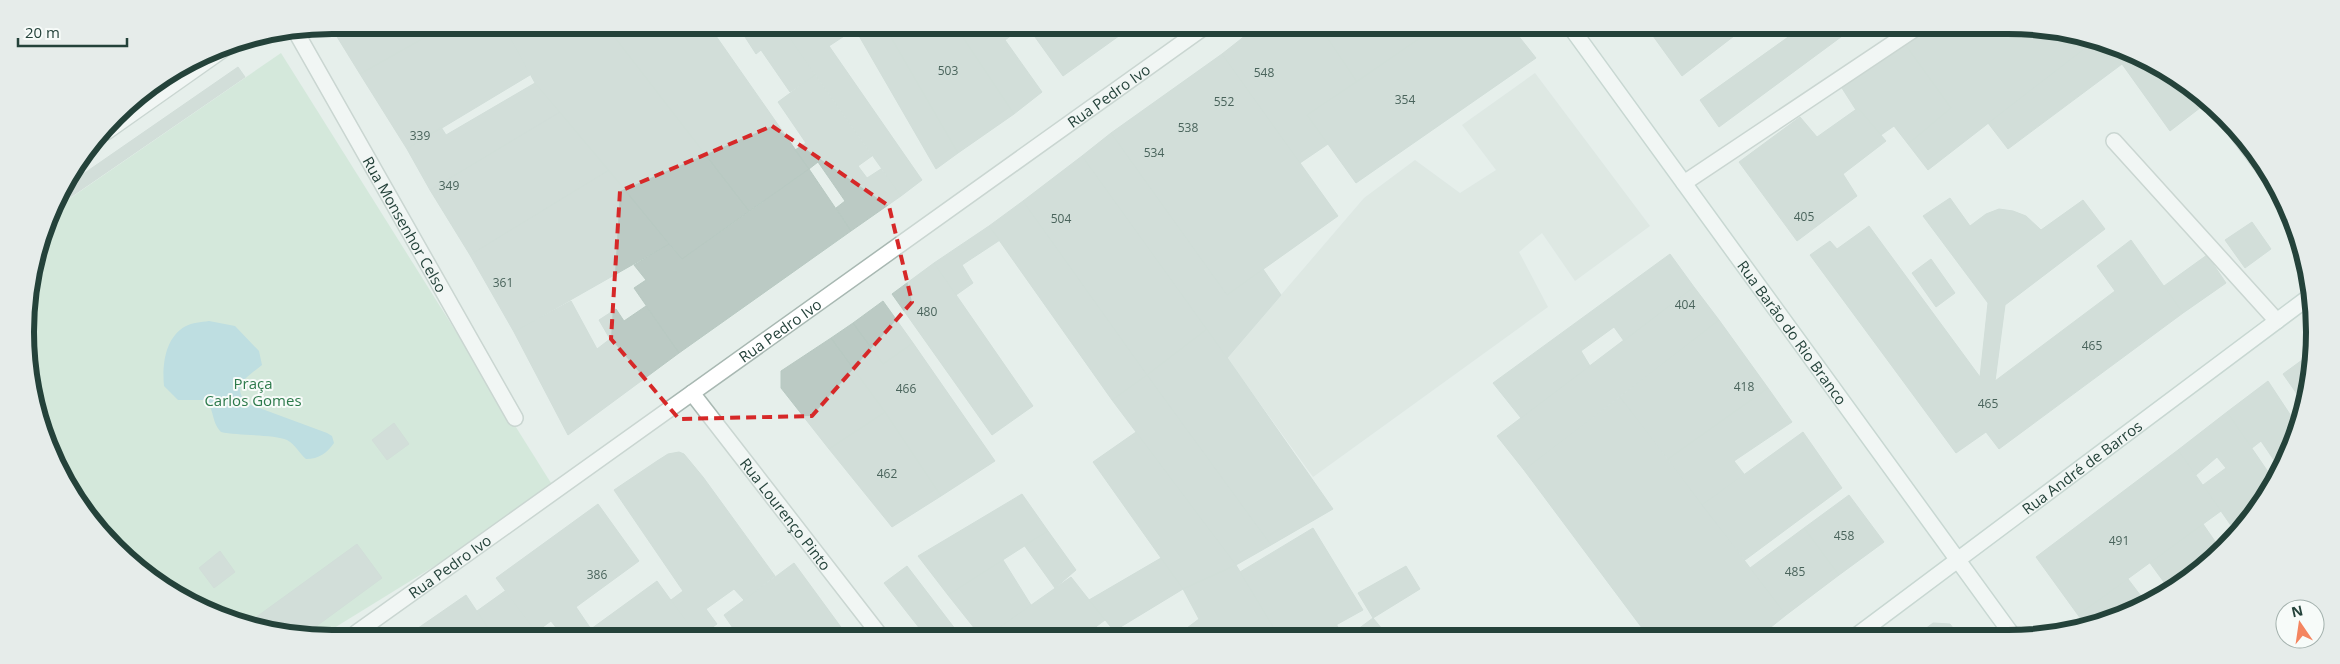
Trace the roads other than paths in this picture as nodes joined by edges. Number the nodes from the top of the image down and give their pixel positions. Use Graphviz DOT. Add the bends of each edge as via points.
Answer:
graph roads {
  1 [pos="1195,34"];
  2 [pos="1576,34"];
  3 [pos="1907,34"];
  4 [pos="298,35"];
  5 [pos="204,63"];
  6 [pos="120,122"];
  7 [pos="2114,141"];
  8 [pos="1684,183"];
  9 [pos="2305,300"];
  10 [pos="2277,321"];
  11 [pos="692,393"];
  12 [pos="515,418"];
  13 [pos="1957,560"];
  14 [pos="360,630"];
  15 [pos="876,630"];
  16 [pos="1864,630"];
  17 [pos="2009,630"];
  1 -- 11 [label="street, Rua Pedro Ivo"];
  2 -- 8 [label="street, Rua Barão do Rio Branco"];
  3 -- 8 [label="street"];
  4 -- 12 [label="street, Rua Monsenhor Celso"];
  5 -- 6 [label="street"];
  7 -- 10 [label="street"];
  8 -- 13 [label="street, Rua Barão do Rio Branco"];
  9 -- 10 [label="street, Rua André de Barros"];
  10 -- 13 [label="street, Rua André de Barros"];
  11 -- 14 [label="street, Rua Pedro Ivo"];
  11 -- 15 [label="street, Rua Lourenço Pinto"];
  13 -- 16 [label="street, Rua André de Barros"];
  13 -- 17 [label="street, Rua Barão do Rio Branco"];
}
